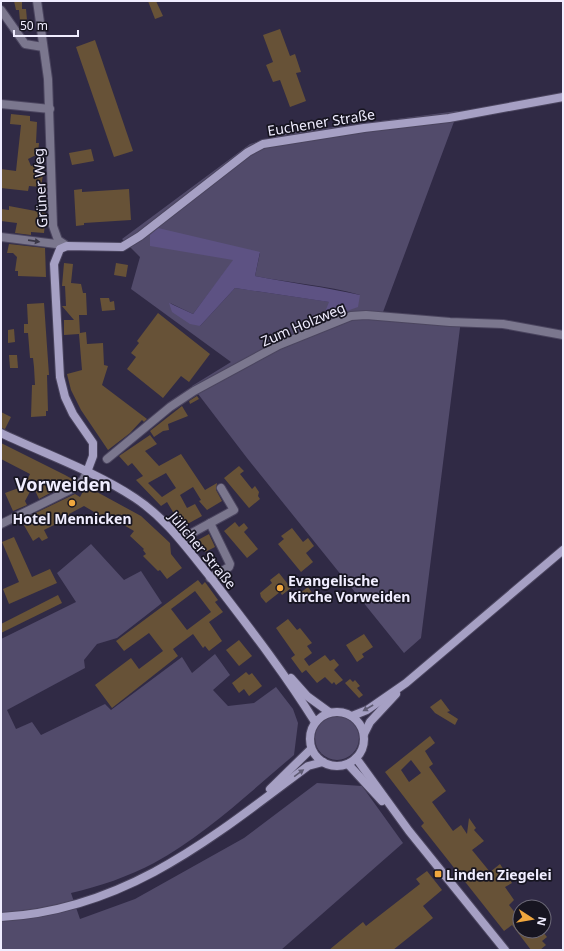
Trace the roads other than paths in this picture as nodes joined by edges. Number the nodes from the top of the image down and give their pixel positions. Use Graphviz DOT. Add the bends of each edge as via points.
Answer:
graph roads {
  1 [pos="37,1"];
  2 [pos="1,10"];
  3 [pos="43,46"];
  4 [pos="563,97"];
  5 [pos="1,104"];
  6 [pos="50,109"];
  7 [pos="1,237"];
  8 [pos="67,246"];
  9 [pos="563,335"];
  10 [pos="1,434"];
  11 [pos="107,459"];
  12 [pos="87,472"];
  13 [pos="221,488"];
  14 [pos="210,523"];
  15 [pos="1,524"];
  16 [pos="181,539"];
  17 [pos="563,550"];
  18 [pos="210,578"];
  19 [pos="268,652"];
  20 [pos="406,683"];
  21 [pos="329,712"];
  22 [pos="352,716"];
  23 [pos="315,722"];
  24 [pos="364,734"];
  25 [pos="311,749"];
  26 [pos="356,758"];
  27 [pos="322,762"];
  28 [pos="348,764"];
  29 [pos="245,813"];
  30 [pos="409,831"];
  31 [pos="1,917"];
  32 [pos="505,950"];
  1 -- 3 [label="street, Grüner Weg"];
  2 -- 3 [label="street" via="25,44"];
  3 -- 6 [label="street, Grüner Weg"];
  4 -- 8 [label="main road, Euchener Straße" via="449,118 263,144 248,152 140,236 122,247"];
  5 -- 6 [label="street"];
  6 -- 8 [label="street, Grüner Weg" via="53,226 58,240"];
  7 -- 8 [label="street, one-way"];
  8 -- 12 [label="main road" via="57,252 54,264 58,366 65,397 73,414 93,443 93,456"];
  9 -- 11 [label="street, Zum Holzweg" via="503,324 351,316 280,345 194,391 170,407"];
  10 -- 12 [label="main road, Jülicher Straße"];
  12 -- 15 [label="street" via="74,488"];
  12 -- 16 [label="main road, Jülicher Straße" via="152,510"];
  13 -- 14 [label="street" via="234,510"];
  14 -- 16 [label="street"];
  14 -- 18 [label="street" via="230,564"];
  16 -- 18 [label="main road, Jülicher Straße"];
  17 -- 20 [label="main road"];
  18 -- 19 [label="main road, Jülicher Straße"];
  19 -- 21 [label="main road" via="307,696"];
  19 -- 23 [label="main road"];
  20 -- 22 [label="main road, one-way" via="367,710"];
  20 -- 24 [label="main road" via="370,722"];
  21 -- 22 [label="main road" via="341,712"];
  21 -- 23 [label="main road"];
  22 -- 24 [label="main road" via="358,721"];
  23 -- 25 [label="main road" via="310,735"];
  24 -- 26 [label="main road" via="364,742"];
  25 -- 27 [label="main road"];
  25 -- 29 [label="main road"];
  26 -- 28 [label="main road"];
  26 -- 30 [label="main road"];
  27 -- 28 [label="main road" via="335,766"];
  29 -- 27 [label="main road, one-way" via="308,766"];
  28 -- 30 [label="main road"];
  29 -- 31 [label="main road" via="183,857 152,875 115,891 73,906"];
  30 -- 32 [label="main road"];
}
